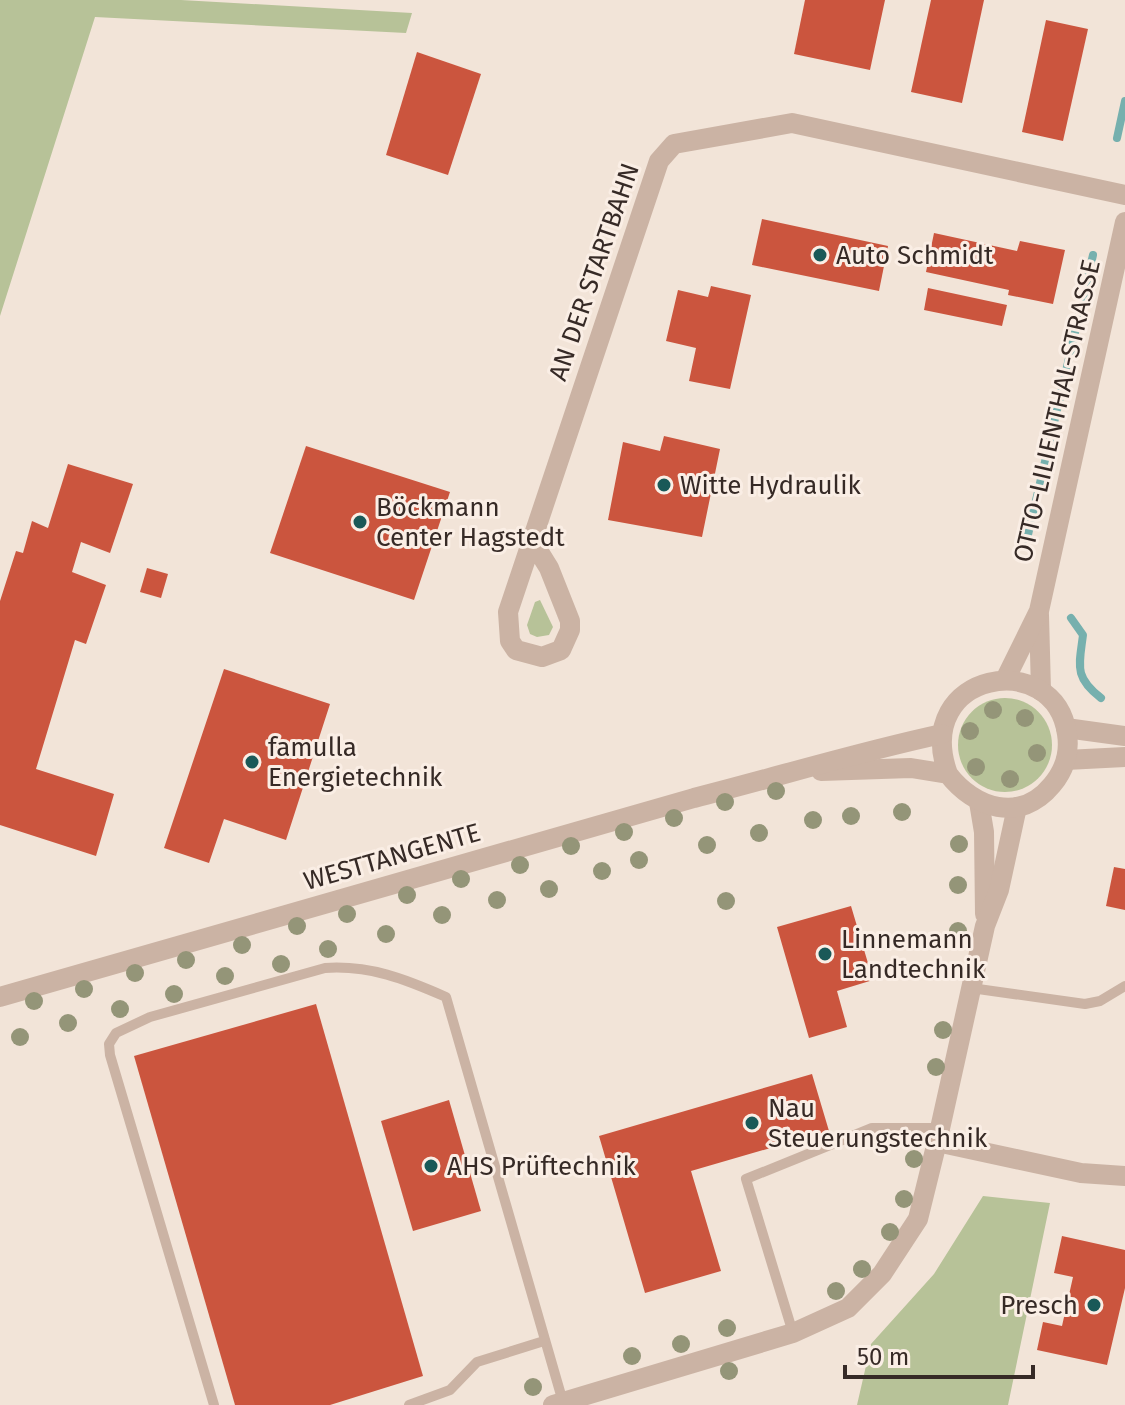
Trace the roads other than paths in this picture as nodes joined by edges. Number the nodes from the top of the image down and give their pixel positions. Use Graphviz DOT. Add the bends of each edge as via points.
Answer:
graph roads {
  1 [pos="1125,195"];
  2 [pos="1125,222"];
  3 [pos="531,539"];
  4 [pos="1039,611"];
  5 [pos="1005,680"];
  6 [pos="1041,691"];
  7 [pos="1066,728"];
  8 [pos="942,734"];
  9 [pos="1125,736"];
  10 [pos="1125,757"];
  11 [pos="1066,760"];
  12 [pos="799,772"];
  13 [pos="948,774"];
  14 [pos="979,802"];
  15 [pos="1017,807"];
  16 [pos="985,926"];
  17 [pos="1125,986"];
  18 [pos="971,988"];
  19 [pos="0,997"];
  20 [pos="939,1135"];
  21 [pos="1125,1176"];
  22 [pos="793,1333"];
  23 [pos="544,1341"];
  24 [pos="594,1399"];
  25 [pos="558,1404"];
  26 [pos="214,1405"];
  27 [pos="409,1405"];
  1 -- 3 [label="street, AN DER STARTBAHN" via="792,123 674,144 659,161"];
  2 -- 4 [label="street, OTTO-LILIENTHAL-STRASSE"];
  3 -- 3 [label="street, AN DER STARTBAHN" via="508,612 508,628 516,650 542,657 561,650 570,621"];
  4 -- 5 [label="street, OTTO-LILIENTHAL-STRASSE"];
  4 -- 6 [label="street, OTTO-LILIENTHAL-STRASSE"];
  5 -- 6 [label="street"];
  5 -- 8 [label="street" via="987,682 964,695 947,716"];
  6 -- 7 [label="street"];
  7 -- 9 [label="street"];
  7 -- 11 [label="street"];
  8 -- 12 [label="street, WESTTANGENTE"];
  8 -- 13 [label="street"];
  10 -- 11 [label="street"];
  11 -- 15 [label="street" via="1048,790"];
  12 -- 13 [label="street, WESTTANGENTE" via="911,768"];
  12 -- 19 [label="street, WESTTANGENTE"];
  13 -- 14 [label="street"];
  14 -- 15 [label="street"];
  14 -- 16 [label="street"];
  15 -- 16 [label="street" via="999,890"];
  16 -- 18 [label="street"];
  17 -- 18 [label="lane" via="1085,1004"];
  18 -- 20 [label="street"];
  20 -- 21 [label="street" via="1081,1173"];
  20 -- 22 [label="street" via="918,1219 882,1274 848,1308"];
  20 -- 22 [label="lane" via="872,1128 746,1179"];
  22 -- 24 [label="street"];
  23 -- 25 [label="lane"];
  23 -- 26 [label="lane" via="446,997 369,969 325,968 150,1017 116,1033 109,1044"];
  23 -- 27 [label="lane" via="477,1362 450,1390"];
  24 -- 25 [label="street"];
}
